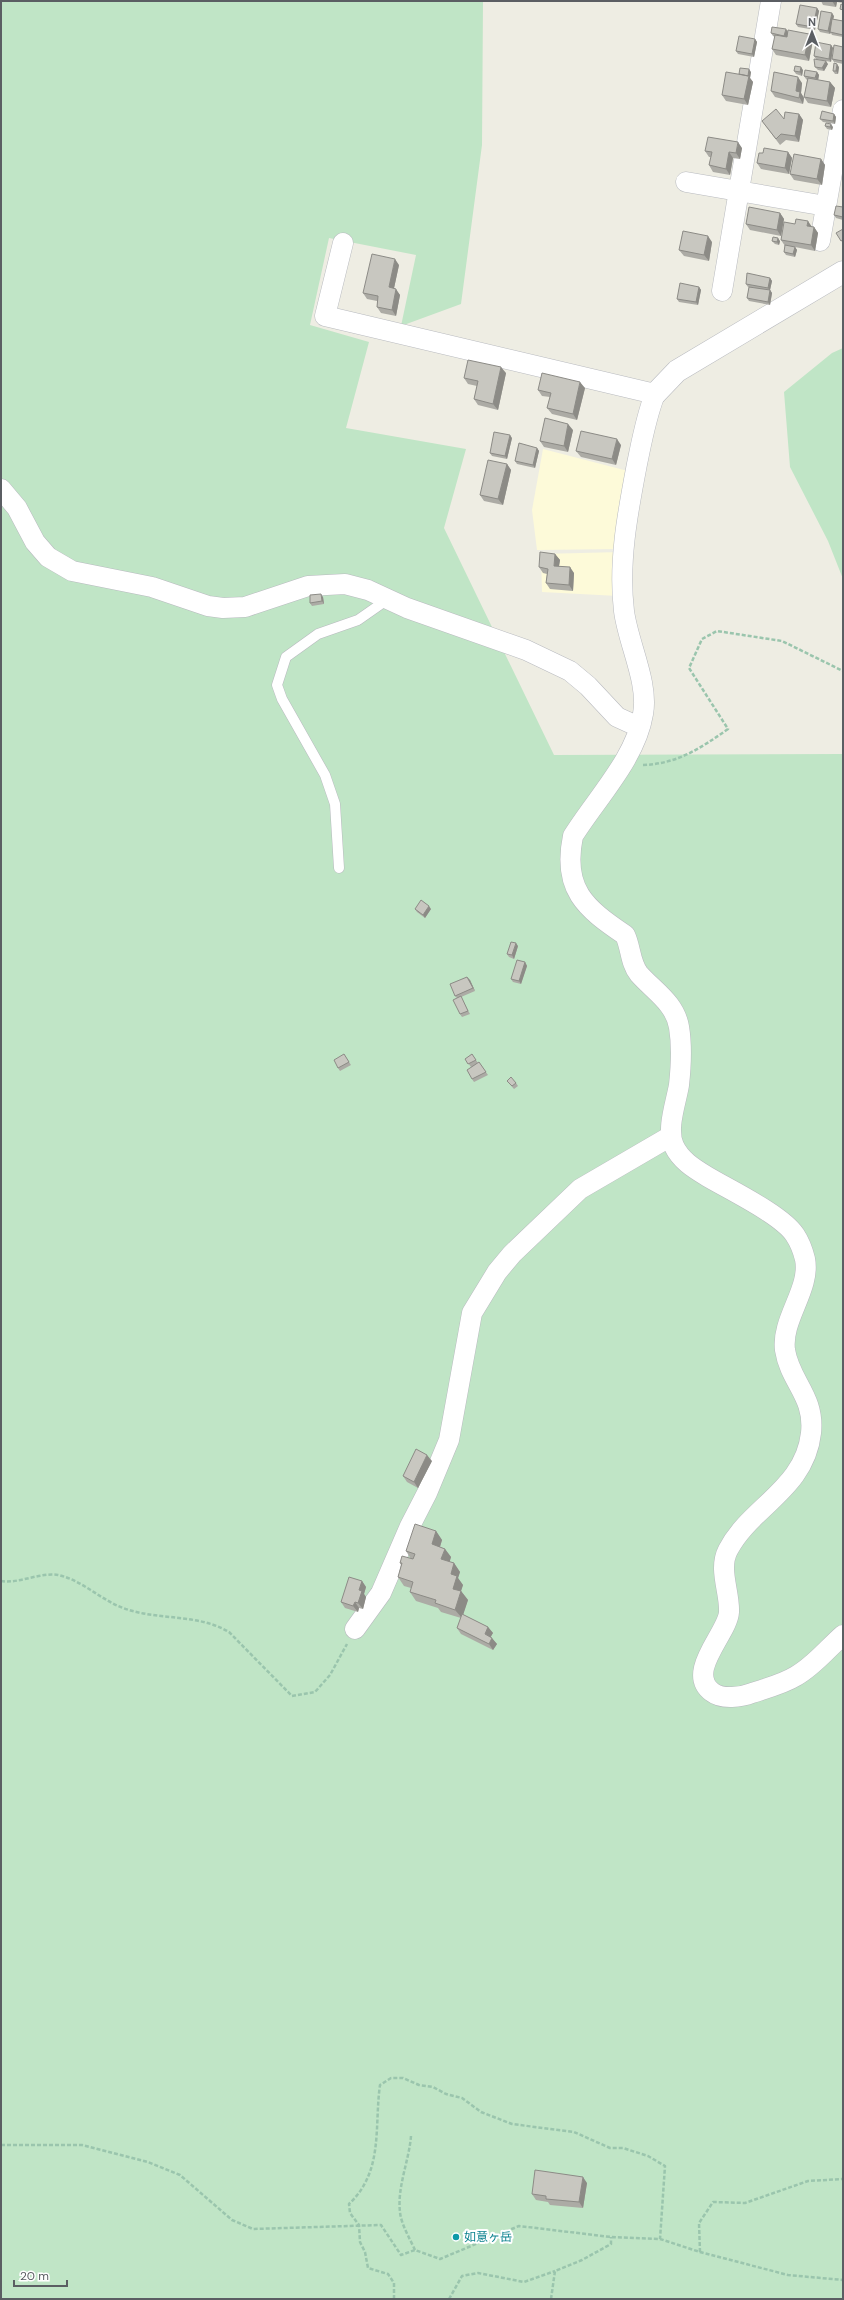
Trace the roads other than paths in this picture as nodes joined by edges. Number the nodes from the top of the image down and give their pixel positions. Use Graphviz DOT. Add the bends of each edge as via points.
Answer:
graph roads {
  1 [pos="771,1"];
  2 [pos="843,110"];
  3 [pos="840,140"];
  4 [pos="686,182"];
  5 [pos="739,191"];
  6 [pos="826,206"];
  7 [pos="820,241"];
  8 [pos="343,243"];
  9 [pos="843,272"];
  10 [pos="722,291"];
  11 [pos="655,394"];
  12 [pos="1,489"];
  13 [pos="388,599"];
  14 [pos="640,727"];
  15 [pos="339,868"];
  16 [pos="671,1136"];
  17 [pos="355,1630"];
  18 [pos="843,1635"];
  1 -- 5 [label="street"];
  2 -- 3 [label="street"];
  3 -- 6 [label="street"];
  4 -- 5 [label="street"];
  5 -- 6 [label="street"];
  5 -- 10 [label="street"];
  6 -- 7 [label="street"];
  8 -- 11 [label="street" via="325,316"];
  9 -- 11 [label="street" via="677,371"];
  11 -- 14 [label="street" via="647,413 630,493 623,567 627,629 644,696"];
  12 -- 13 [label="street" via="18,508 35,542 48,557 72,571 152,588 208,606 223,608 245,607 308,586 327,583 345,584 368,590"];
  13 -- 14 [label="street" via="526,650 570,671 617,717"];
  13 -- 15 [label="lane" via="358,620 318,634 286,658 277,685 282,700 325,775 335,804"];
  14 -- 16 [label="street" via="629,754 573,836 570,852 572,877 580,897 590,909 625,935 638,973 666,1000 677,1020 680,1047 679,1082"];
  16 -- 17 [label="street" via="580,1189 512,1254 497,1272 472,1313 449,1440 381,1593"];
  16 -- 18 [label="street" via="674,1146 689,1165 767,1212 794,1233 806,1264 784,1348 790,1368 812,1412 808,1447 784,1490 744,1527 727,1551 724,1566 729,1611 705,1663 706,1684 711,1692 720,1696 746,1695 774,1686 809,1667"];
}
